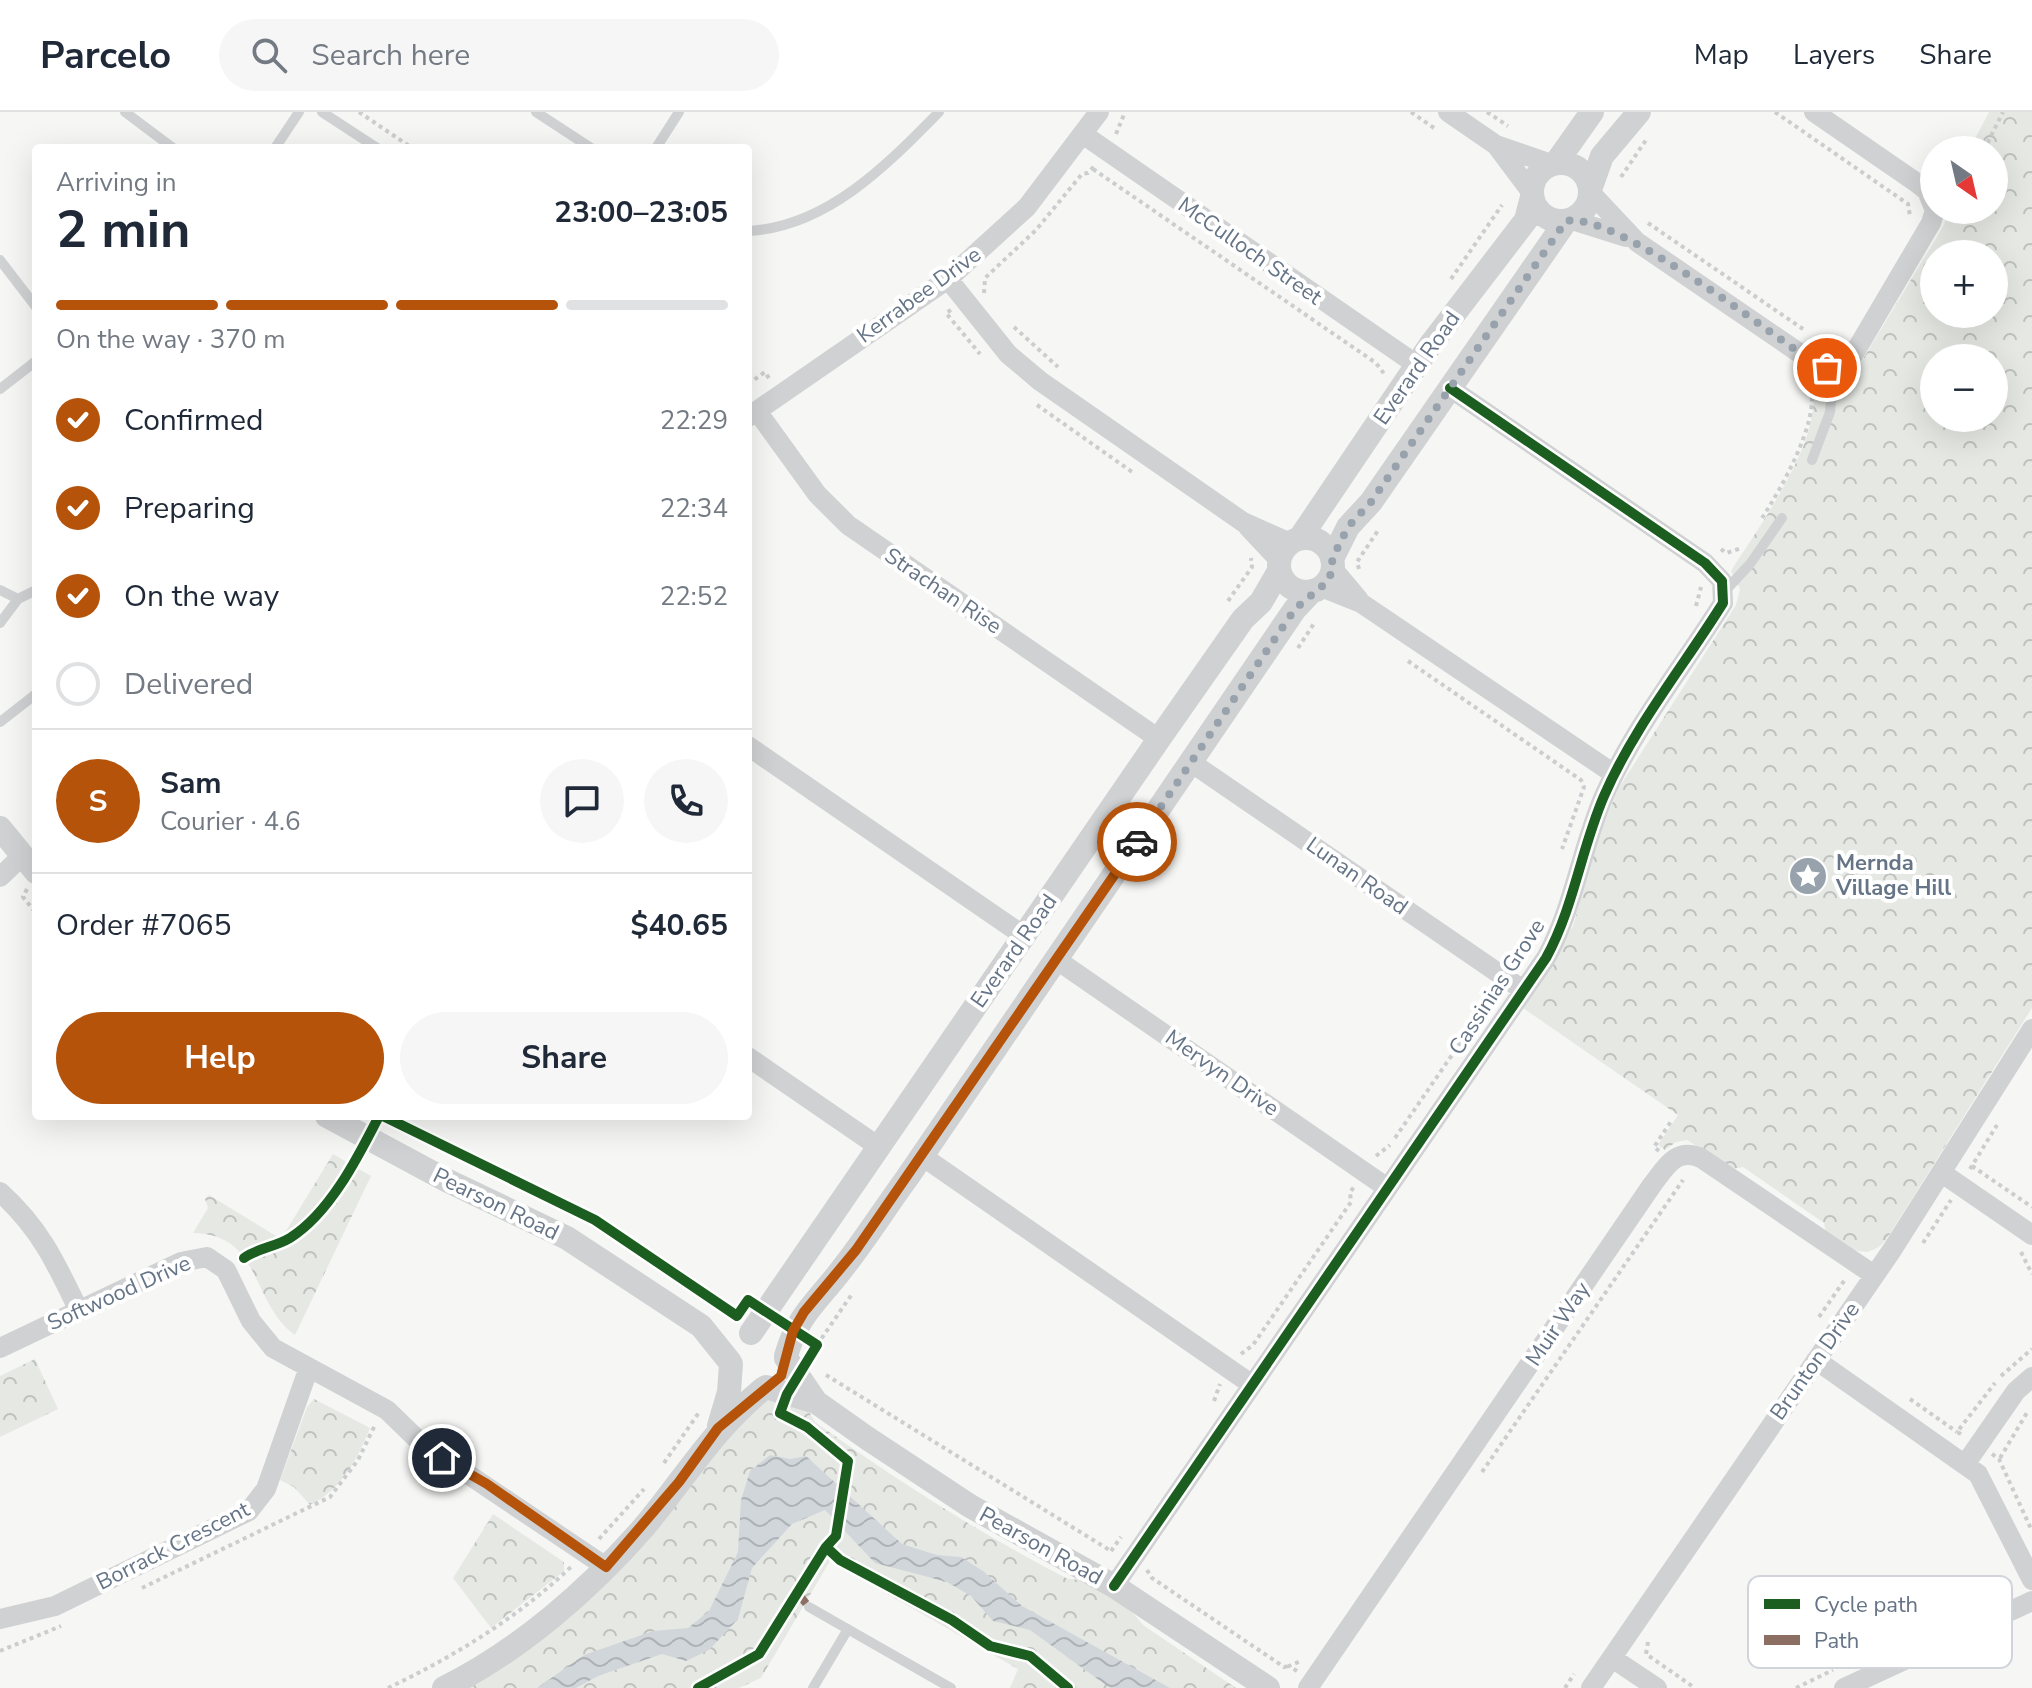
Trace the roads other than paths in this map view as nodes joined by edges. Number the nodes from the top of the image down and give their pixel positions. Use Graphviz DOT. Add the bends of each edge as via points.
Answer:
graph roads {
  1 [pos="125,112"];
  2 [pos="299,112"];
  3 [pos="322,112"];
  4 [pos="536,112"];
  5 [pos="679,112"];
  6 [pos="939,112"];
  7 [pos="1099,112"];
  8 [pos="1448,112"];
  9 [pos="1592,112"];
  10 [pos="1639,112"];
  11 [pos="1814,112"];
  12 [pos="1084,135"];
  13 [pos="168,144"];
  14 [pos="278,144"];
  15 [pos="371,144"];
  16 [pos="585,144"];
  17 [pos="659,144"];
  18 [pos="1496,145"];
  19 [pos="1553,164"];
  20 [pos="1920,185"];
  21 [pos="1598,189"];
  22 [pos="1532,195"];
  23 [pos="1569,221"];
  24 [pos="1930,224"];
  25 [pos="752,230"];
  26 [pos="1637,242"];
  27 [pos="0,260"];
  28 [pos="948,279"];
  29 [pos="32,302"];
  30 [pos="32,364"];
  31 [pos="1417,365"];
  32 [pos="1828,368"];
  33 [pos="1450,388"];
  34 [pos="0,389"];
  35 [pos="753,414"];
  36 [pos="1812,460"];
  37 [pos="1782,518"];
  38 [pos="1287,553"];
  39 [pos="1324,584"];
  40 [pos="0,590"];
  41 [pos="1725,591"];
  42 [pos="32,592"];
  43 [pos="18,599"];
  44 [pos="0,623"];
  45 [pos="32,697"];
  46 [pos="0,722"];
  47 [pos="1159,739"];
  48 [pos="752,749"];
  49 [pos="1192,763"];
  50 [pos="1614,774"];
  51 [pos="0,828"];
  52 [pos="1092,837"];
  53 [pos="1124,860"];
  54 [pos="29,871"];
  55 [pos="0,877"];
  56 [pos="1024,936"];
  57 [pos="1057,960"];
  58 [pos="1523,990"];
  59 [pos="2032,1029"];
  60 [pos="752,1060"];
  61 [pos="334,1120"];
  62 [pos="879,1147"];
  63 [pos="922,1156"];
  64 [pos="1942,1173"];
  65 [pos="1386,1187"];
  66 [pos="0,1192"];
  67 [pos="2032,1235"];
  68 [pos="1874,1275"];
  69 [pos="79,1311"];
  70 [pos="701,1326"];
  71 [pos="750,1334"];
  72 [pos="0,1348"];
  73 [pos="1816,1360"];
  74 [pos="730,1363"];
  75 [pos="794,1364"];
  76 [pos="308,1370"];
  77 [pos="2032,1377"];
  78 [pos="1251,1384"];
  79 [pos="765,1388"];
  80 [pos="816,1402"];
  81 [pos="718,1428"];
  82 [pos="1966,1463"];
  83 [pos="597,1559"];
  84 [pos="2030,1576"];
  85 [pos="1114,1586"];
  86 [pos="2032,1601"];
  87 [pos="809,1607"];
  88 [pos="2012,1609"];
  89 [pos="0,1619"];
  90 [pos="848,1629"];
  91 [pos="1612,1658"];
  92 [pos="1866,1668"];
  93 [pos="1841,1678"];
  94 [pos="444,1688"];
  95 [pos="813,1688"];
  96 [pos="951,1688"];
  97 [pos="1268,1688"];
  98 [pos="1308,1688"];
  99 [pos="1591,1688"];
  100 [pos="1657,1688"];
  1 -- 13 [label="lane"];
  2 -- 14 [label="lane"];
  3 -- 15 [label="lane"];
  4 -- 16 [label="lane"];
  5 -- 17 [label="lane"];
  6 -- 25 [label="lane" via="882,167 829,207 782,226"];
  7 -- 12 [label="street, Kerrabee Drive"];
  8 -- 18 [label="street"];
  9 -- 19 [label="street"];
  10 -- 21 [label="street" via="1600,162"];
  11 -- 20 [label="street"];
  12 -- 28 [label="street, Kerrabee Drive" via="1027,207"];
  12 -- 31 [label="street, McCulloch Street"];
  18 -- 19 [label="street"];
  18 -- 22 [label="street"];
  19 -- 21 [label="street" via="1574,165"];
  19 -- 22 [label="street" via="1537,176"];
  21 -- 23 [label="street" via="1586,209"];
  21 -- 26 [label="street"];
  22 -- 23 [label="street" via="1548,219"];
  22 -- 31 [label="street, Everard Road" via="1526,220"];
  23 -- 26 [label="street"];
  23 -- 33 [label="street, Everard Road"];
  24 -- 32 [label="street" via="1852,357"];
  26 -- 32 [label="street"];
  27 -- 29 [label="lane"];
  28 -- 35 [label="street, Kerrabee Drive"];
  28 -- 38 [label="street" via="1008,354 1040,381"];
  30 -- 34 [label="lane"];
  31 -- 38 [label="street, Everard Road"];
  32 -- 36 [label="lane" via="1830,412"];
  33 -- 39 [label="street, Everard Road" via="1348,527"];
  33 -- 41 [label="street" via="1705,563"];
  35 -- 47 [label="street, Strachan Rise" via="848,525"];
  37 -- 41 [label="lane"];
  38 -- 39 [label="street" via="1295,590"];
  38 -- 39 [label="street" via="1324,544"];
  38 -- 47 [label="street, Everard Road" via="1261,602 1243,619"];
  39 -- 49 [label="street, Everard Road" via="1295,609"];
  39 -- 50 [label="street" via="1361,603"];
  40 -- 43 [label="lane"];
  41 -- 50 [label="street, Cassinias Grove" via="1723,603"];
  42 -- 43 [label="lane"];
  43 -- 44 [label="lane"];
  45 -- 46 [label="lane"];
  47 -- 52 [label="street, Everard Road"];
  48 -- 56 [label="street"];
  49 -- 53 [label="street, Everard Road"];
  49 -- 58 [label="street, Lunan Road"];
  50 -- 58 [label="street, Cassinias Grove" via="1583,851 1558,936"];
  51 -- 54 [label="street"];
  52 -- 53 [label="street"];
  52 -- 56 [label="street, Everard Road"];
  53 -- 57 [label="street, Everard Road"];
  54 -- 55 [label="street"];
  56 -- 62 [label="street, Everard Road"];
  57 -- 63 [label="street, Everard Road"];
  57 -- 65 [label="street, Mervyn Drive"];
  58 -- 65 [label="street, Cassinias Grove"];
  59 -- 64 [label="street, Brunton Drive"];
  60 -- 62 [label="street"];
  61 -- 70 [label="street, Pearson Road" via="567,1238"];
  62 -- 71 [label="street, Everard Road"];
  63 -- 75 [label="street, Everard Road" via="793,1331"];
  63 -- 78 [label="street"];
  64 -- 67 [label="street"];
  64 -- 68 [label="street, Brunton Drive"];
  65 -- 78 [label="street, Cassinias Grove"];
  66 -- 69 [label="street" via="47,1244"];
  68 -- 73 [label="street, Brunton Drive"];
  68 -- 98 [label="street, Muir Way" via="1701,1158 1684,1153 1672,1160"];
  69 -- 72 [label="street, Softwood Drive"];
  69 -- 76 [label="street, Softwood Drive" via="181,1262 207,1257 226,1270 261,1336"];
  70 -- 71 [label="street, Pearson Road"];
  70 -- 74 [label="street, Pearson Road"];
  71 -- 74 [label="street" via="735,1345"];
  71 -- 75 [label="street" via="770,1335"];
  73 -- 82 [label="street"];
  73 -- 91 [label="street, Brunton Drive"];
  74 -- 79 [label="street" via="746,1386"];
  74 -- 81 [label="street" via="729,1392"];
  75 -- 79 [label="street"];
  75 -- 80 [label="street, Pearson Road"];
  76 -- 83 [label="street, Softwood Drive" via="387,1410 420,1442"];
  76 -- 89 [label="street, Borrack Crescent" via="266,1489 249,1511 55,1606"];
  77 -- 82 [label="street" via="2016,1391"];
  78 -- 85 [label="street, Cassinias Grove"];
  79 -- 80 [label="street, Pearson Road"];
  79 -- 81 [label="street"];
  80 -- 85 [label="street, Pearson Road" via="970,1506"];
  81 -- 83 [label="street" via="679,1482"];
  82 -- 84 [label="street" via="1986,1487"];
  83 -- 94 [label="street" via="528,1633"];
  85 -- 97 [label="street, Pearson Road"];
  86 -- 88 [label="street"];
  87 -- 90 [label="lane"];
  90 -- 95 [label="lane"];
  90 -- 96 [label="lane"];
  91 -- 99 [label="street, Brunton Drive"];
  91 -- 100 [label="street"];
  92 -- 93 [label="street"];
}
